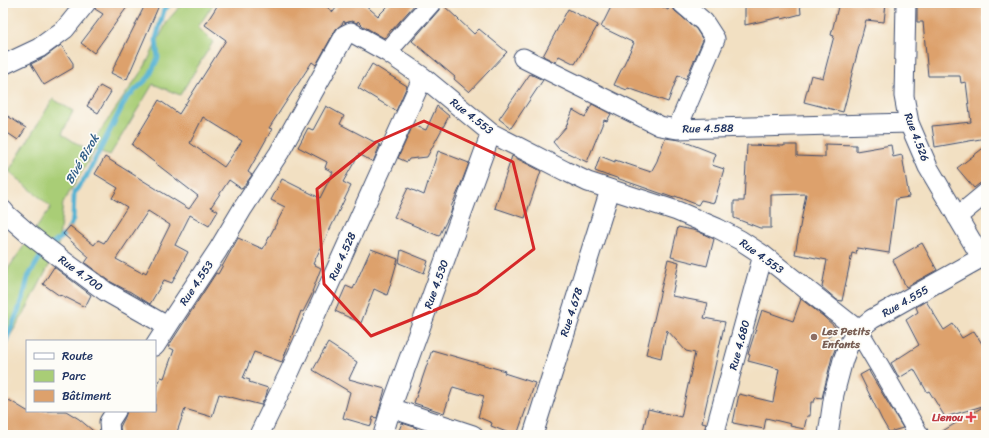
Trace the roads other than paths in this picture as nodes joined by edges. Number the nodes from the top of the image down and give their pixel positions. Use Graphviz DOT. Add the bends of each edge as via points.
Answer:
graph roads {
  1 [pos="86,3"];
  2 [pos="431,3"];
  3 [pos="682,3"];
  4 [pos="906,3"];
  5 [pos="387,52"];
  6 [pos="523,58"];
  7 [pos="3,65"];
  8 [pos="422,77"];
  9 [pos="909,123"];
  10 [pos="677,129"];
  11 [pos="491,133"];
  12 [pos="610,190"];
  13 [pos="986,193"];
  14 [pos="3,210"];
  15 [pos="957,217"];
  16 [pos="763,255"];
  17 [pos="983,256"];
  18 [pos="167,326"];
  19 [pos="858,330"];
  20 [pos="156,344"];
  21 [pos="391,408"];
  22 [pos="115,412"];
  23 [pos="110,435"];
  24 [pos="259,435"];
  25 [pos="383,435"];
  26 [pos="473,435"];
  27 [pos="532,435"];
  28 [pos="714,435"];
  29 [pos="828,435"];
  30 [pos="919,435"];
  1 -- 7 [label="street" via="55,37 39,48"];
  2 -- 5 [label="street"];
  3 -- 10 [label="street" via="704,22 715,39"];
  4 -- 9 [label="street, Rue 4.526" via="904,96"];
  5 -- 8 [label="street, Rue 4.553"];
  5 -- 18 [label="street, Rue 4.553" via="354,33 345,35 279,153"];
  6 -- 10 [label="street, Rue 4.588" via="660,126"];
  8 -- 11 [label="street, Rue 4.553"];
  8 -- 24 [label="street, Rue 4.528"];
  9 -- 10 [label="street, Rue 4.588"];
  9 -- 15 [label="street, Rue 4.526" via="928,167"];
  11 -- 12 [label="street, Rue 4.553" via="565,171"];
  11 -- 21 [label="street, Rue 4.530"];
  12 -- 16 [label="street, Rue 4.553" via="677,211 717,228"];
  12 -- 27 [label="street, Rue 4.678"];
  13 -- 15 [label="street"];
  14 -- 18 [label="street, Rue 4.700" via="30,235 87,278"];
  15 -- 17 [label="street, Rue 4.526"];
  16 -- 19 [label="street, Rue 4.553"];
  16 -- 28 [label="street, Rue 4.680"];
  17 -- 19 [label="street, Rue 4.555" via="872,319"];
  18 -- 20 [label="street, Rue 4.553"];
  19 -- 29 [label="street, Rue 4.555" via="845,355 834,394"];
  19 -- 30 [label="street, Rue 4.553"];
  21 -- 25 [label="street, Rue 4.530"];
  21 -- 26 [label="street"];
  22 -- 23 [label="street" via="110,422"];
}
